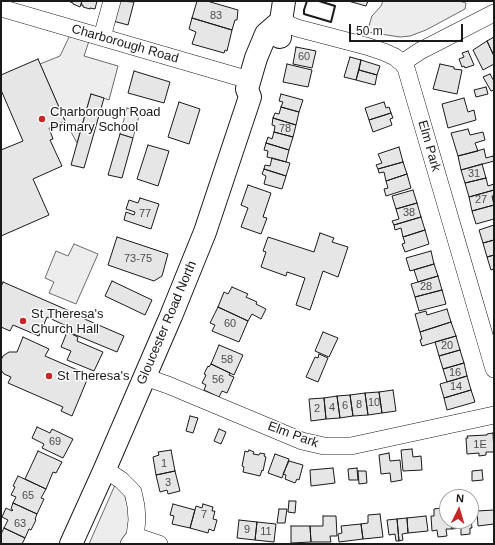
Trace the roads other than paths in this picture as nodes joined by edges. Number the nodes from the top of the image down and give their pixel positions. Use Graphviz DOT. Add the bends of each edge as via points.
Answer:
graph roads {
  1 [pos="112,1"];
  2 [pos="1,8"];
  3 [pos="283,11"];
  4 [pos="494,13"];
  5 [pos="102,37"];
  6 [pos="402,63"];
  7 [pos="250,88"];
  8 [pos="494,369"];
  9 [pos="145,377"];
  10 [pos="494,414"];
  11 [pos="104,471"];
  12 [pos="132,540"];
  13 [pos="71,544"];
  14 [pos="159,544"];
  1 -- 5 [label="street"];
  2 -- 5 [label="street, Charborough Road"];
  3 -- 6 [label="street" via="297,28 366,46 384,52"];
  3 -- 7 [label="main road, Gloucester Road North" via="280,37 258,93"];
  4 -- 6 [label="street"];
  5 -- 7 [label="street, Charborough Road"];
  6 -- 8 [label="street, Elm Park" via="412,86"];
  7 -- 9 [label="main road, Gloucester Road North" via="205,232"];
  9 -- 10 [label="street, Elm Park" via="302,441 324,446 351,446"];
  9 -- 11 [label="main road, Gloucester Road North"];
  11 -- 12 [label="street" via="121,480 133,492 137,520"];
  11 -- 13 [label="main road, Gloucester Road North"];
  12 -- 14 [label="street"];
}
